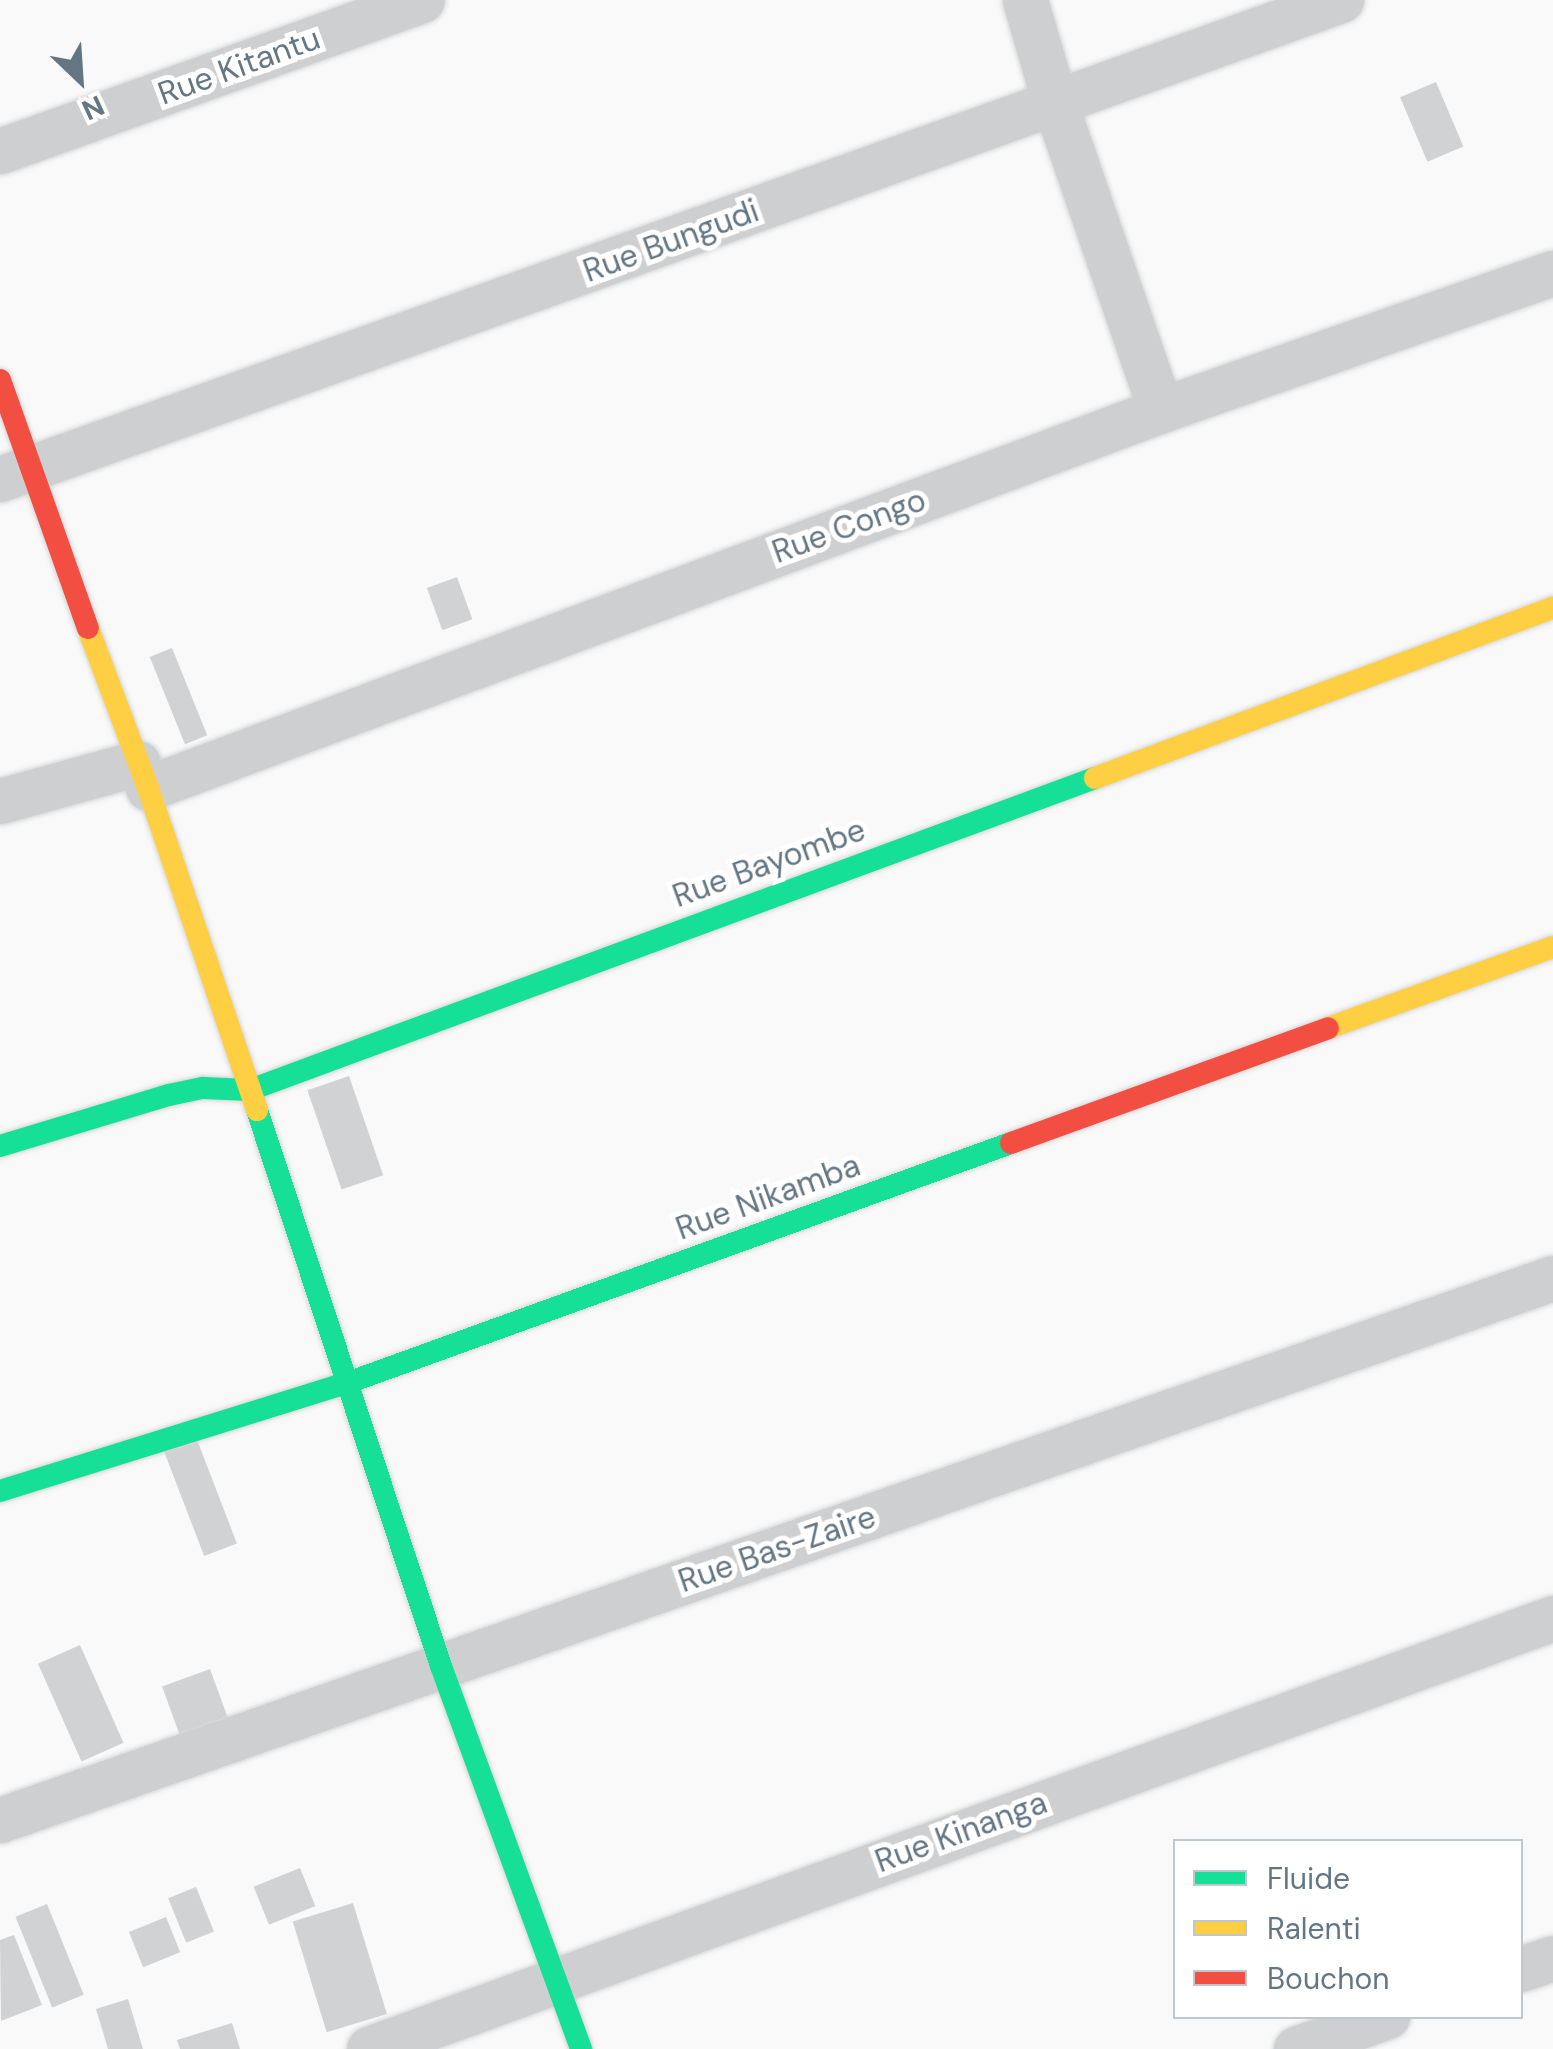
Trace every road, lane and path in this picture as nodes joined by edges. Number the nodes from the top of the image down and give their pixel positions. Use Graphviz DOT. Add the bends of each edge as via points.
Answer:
graph roads {
  1 [pos="422,0"];
  2 [pos="1025,0"];
  3 [pos="1341,0"];
  4 [pos="1055,103"];
  5 [pos="0,152"];
  6 [pos="1553,273"];
  7 [pos="0,380"];
  8 [pos="1161,410"];
  9 [pos="14,475"];
  10 [pos="1553,608"];
  11 [pos="143,775"];
  12 [pos="0,801"];
  13 [pos="1553,947"];
  14 [pos="250,1090"];
  15 [pos="0,1146"];
  16 [pos="1553,1278"];
  17 [pos="350,1382"];
  18 [pos="0,1491"];
  19 [pos="1553,1618"];
  20 [pos="441,1666"];
  21 [pos="0,1820"];
  22 [pos="1553,1958"];
  23 [pos="1523,1968"];
  24 [pos="556,1978"];
  25 [pos="1379,2019"];
  26 [pos="369,2049"];
  27 [pos="582,2049"];
  28 [pos="1296,2049"];
  1 -- 5 [label="street, Rue Kitantu"];
  2 -- 4 [label="street"];
  3 -- 4 [label="street, Rue Bungudi"];
  4 -- 8 [label="street"];
  4 -- 9 [label="street, Rue Bungudi"];
  6 -- 8 [label="street, Rue Congo"];
  7 -- 9 [label="street"];
  8 -- 11 [label="street, Rue Congo"];
  9 -- 11 [label="street"];
  10 -- 14 [label="street, Rue Bayombe"];
  11 -- 12 [label="street, Rue Congo"];
  11 -- 14 [label="street"];
  13 -- 17 [label="street, Rue Nikamba"];
  14 -- 15 [label="street, Rue Bayombe" via="169,1095"];
  14 -- 17 [label="street"];
  16 -- 20 [label="street, Rue Bas-Zaire"];
  17 -- 18 [label="street, Rue Nikamba"];
  17 -- 20 [label="street"];
  19 -- 24 [label="street, Rue Kinanga"];
  20 -- 21 [label="street, Rue Bas-Zaire"];
  20 -- 24 [label="street"];
  22 -- 23 [label="street"];
  24 -- 26 [label="street, Rue Kinanga"];
  24 -- 27 [label="street"];
  25 -- 28 [label="street"];
}
